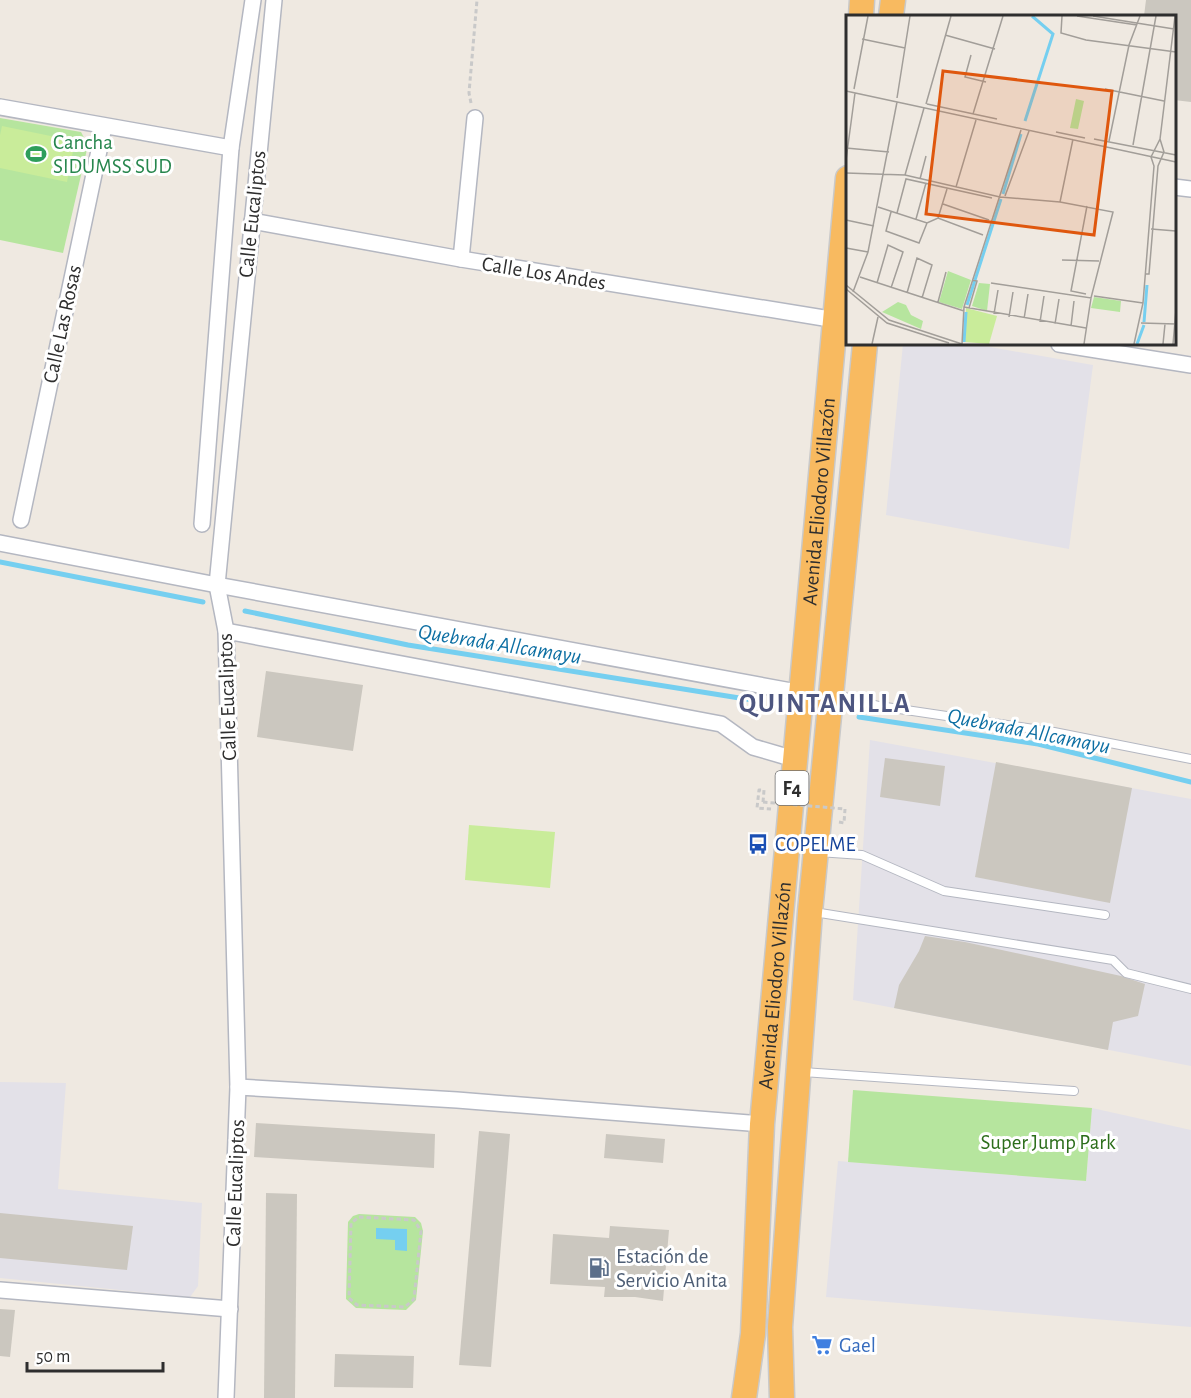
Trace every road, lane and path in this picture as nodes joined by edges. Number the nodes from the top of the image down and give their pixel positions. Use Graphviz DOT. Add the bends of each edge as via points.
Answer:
graph roads {
  1 [pos="253,0"];
  2 [pos="274,0"];
  3 [pos="477,0"];
  4 [pos="862,0"];
  5 [pos="892,0"];
  6 [pos="861,15"];
  7 [pos="891,15"];
  8 [pos="0,107"];
  9 [pos="475,118"];
  10 [pos="104,127"];
  11 [pos="231,148"];
  12 [pos="1176,187"];
  13 [pos="1191,189"];
  14 [pos="846,202"];
  15 [pos="252,221"];
  16 [pos="461,259"];
  17 [pos="836,320"];
  18 [pos="865,345"];
  19 [pos="1073,345"];
  20 [pos="1143,350"];
  21 [pos="1191,365"];
  22 [pos="21,520"];
  23 [pos="202,524"];
  24 [pos="0,543"];
  25 [pos="217,585"];
  26 [pos="226,631"];
  27 [pos="802,693"];
  28 [pos="830,693"];
  29 [pos="794,759"];
  30 [pos="1191,759"];
  31 [pos="757,807"];
  32 [pos="845,809"];
  33 [pos="816,851"];
  34 [pos="810,912"];
  35 [pos="1105,915"];
  36 [pos="1191,989"];
  37 [pos="798,1072"];
  38 [pos="238,1087"];
  39 [pos="1074,1091"];
  40 [pos="762,1124"];
  41 [pos="421,1231"];
  42 [pos="0,1290"];
  43 [pos="230,1309"];
  44 [pos="226,1398"];
  45 [pos="744,1398"];
  46 [pos="782,1398"];
  1 -- 11 [label="street, Calle Eucaliptos"];
  2 -- 15 [label="street, Calle Eucaliptos"];
  3 -- 9 [label="path" via="469,93"];
  4 -- 6 [label="highway"];
  5 -- 7 [label="highway"];
  8 -- 10 [label="street"];
  9 -- 16 [label="street"];
  10 -- 11 [label="street"];
  10 -- 22 [label="street, Calle Las Rosas"];
  11 -- 23 [label="street, Calle Eucaliptos"];
  12 -- 13 [label="street"];
  14 -- 17 [label="highway, Avenida Eliodoro Villazón / F4"];
  15 -- 16 [label="street, Calle Los Andes"];
  15 -- 25 [label="street, Calle Eucaliptos"];
  16 -- 17 [label="street, Calle Los Andes"];
  17 -- 27 [label="highway, Avenida Eliodoro Villazón / F4"];
  18 -- 28 [label="highway, Avenida Eliodoro Villazón / F4"];
  19 -- 20 [label="street"];
  20 -- 21 [label="street"];
  24 -- 25 [label="street"];
  25 -- 26 [label="street, Calle Eucaliptos"];
  25 -- 27 [label="street"];
  26 -- 29 [label="street" via="721,724 753,747"];
  26 -- 38 [label="street, Calle Eucaliptos"];
  27 -- 29 [label="highway, Avenida Eliodoro Villazón / F4"];
  28 -- 30 [label="lane" via="879,706 1054,732"];
  28 -- 33 [label="highway, Avenida Eliodoro Villazón / F4"];
  29 -- 40 [label="highway, Avenida Eliodoro Villazón / F4"];
  31 -- 32 [label="path, bridge" via="759,790 764,790 763,802"];
  33 -- 34 [label="highway, Avenida Eliodoro Villazón / F4"];
  33 -- 35 [label="lane" via="862,855 944,891"];
  34 -- 36 [label="lane" via="1113,960 1126,973"];
  34 -- 37 [label="highway, Avenida Eliodoro Villazón / F4"];
  37 -- 39 [label="lane"];
  37 -- 46 [label="highway, Avenida Eliodoro Villazón / F4" via="780,1327"];
  38 -- 40 [label="street"];
  38 -- 43 [label="street, Calle Eucaliptos"];
  40 -- 45 [label="highway, Avenida Eliodoro Villazón / F4" via="753,1334"];
  41 -- 41 [label="path" via="411,1303 405,1307 352,1302 351,1223 359,1217 414,1220"];
  42 -- 43 [label="street"];
  43 -- 44 [label="street, Calle Eucaliptos"];
}
